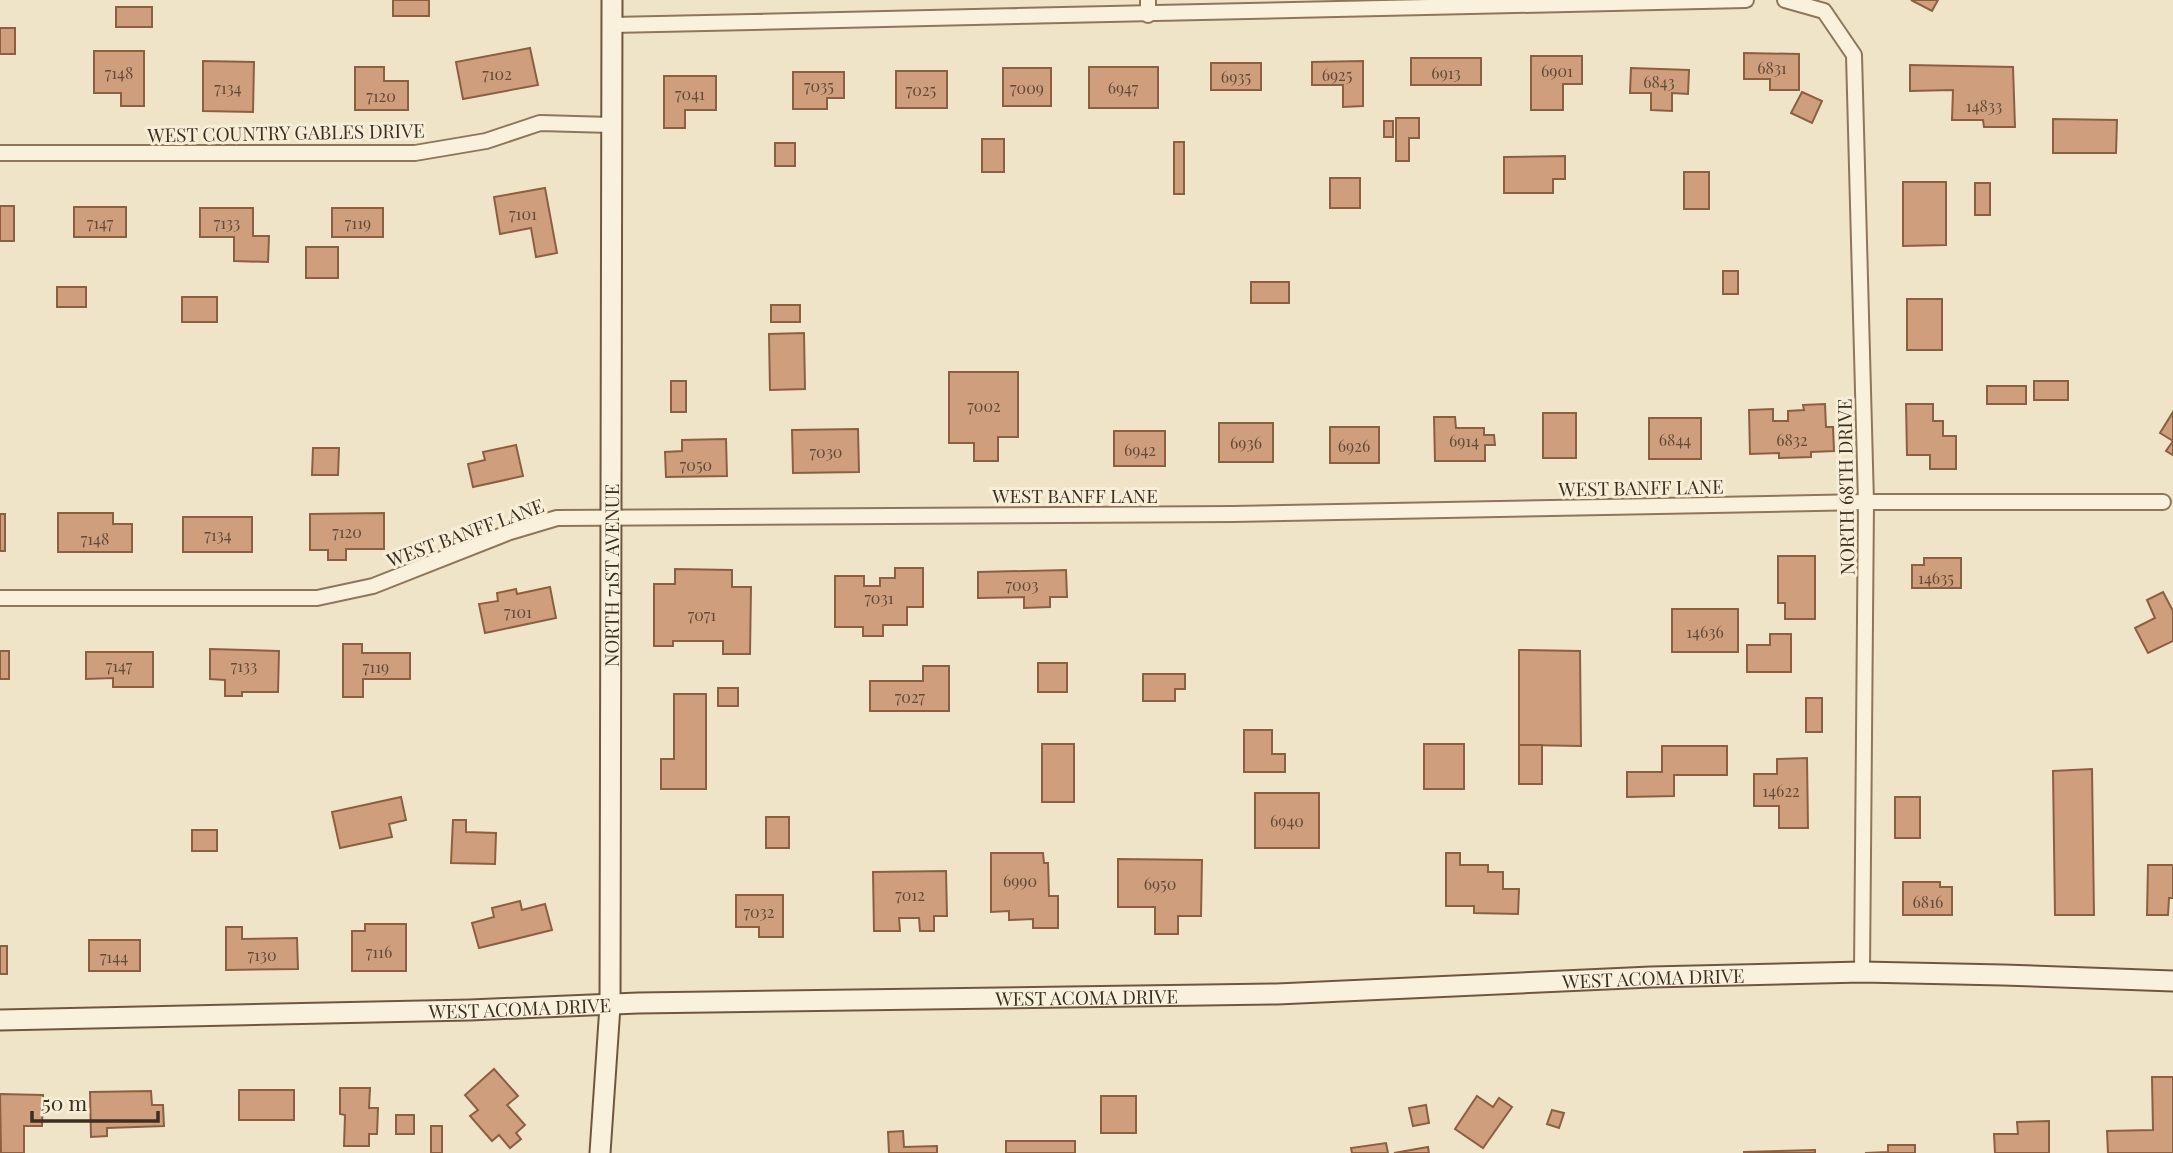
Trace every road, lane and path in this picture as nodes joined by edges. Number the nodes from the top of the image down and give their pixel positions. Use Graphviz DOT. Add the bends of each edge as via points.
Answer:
graph roads {
  1 [pos="612,0"];
  2 [pos="1746,0"];
  3 [pos="1785,0"];
  4 [pos="1148,7"];
  5 [pos="612,25"];
  6 [pos="611,125"];
  7 [pos="0,153"];
  8 [pos="1866,502"];
  9 [pos="2163,502"];
  10 [pos="610,517"];
  11 [pos="0,598"];
  12 [pos="1862,972"];
  13 [pos="2173,981"];
  14 [pos="610,1006"];
  15 [pos="0,1020"];
  16 [pos="600,1153"];
  1 -- 5 [label="street, NORTH 71ST AVENUE"];
  2 -- 4 [label="street"];
  3 -- 8 [label="street, NORTH 68TH DRIVE" via="1824,11 1854,55"];
  4 -- 5 [label="street"];
  5 -- 6 [label="street, NORTH 71ST AVENUE"];
  6 -- 7 [label="street, WEST COUNTRY GABLES DRIVE" via="540,123 486,141 415,153"];
  6 -- 10 [label="street, NORTH 71ST AVENUE"];
  8 -- 9 [label="street, WEST BANFF LANE"];
  8 -- 10 [label="street, WEST BANFF LANE" via="1233,514"];
  8 -- 12 [label="street, NORTH 68TH DRIVE"];
  10 -- 11 [label="street, WEST BANFF LANE" via="557,518 373,586 317,598"];
  10 -- 14 [label="street, NORTH 71ST AVENUE"];
  12 -- 13 [label="street, WEST ACOMA DRIVE"];
  12 -- 14 [label="street, WEST ACOMA DRIVE" via="1277,994"];
  14 -- 15 [label="street, WEST ACOMA DRIVE"];
  14 -- 16 [label="street, NORTH 71ST AVENUE"];
}
